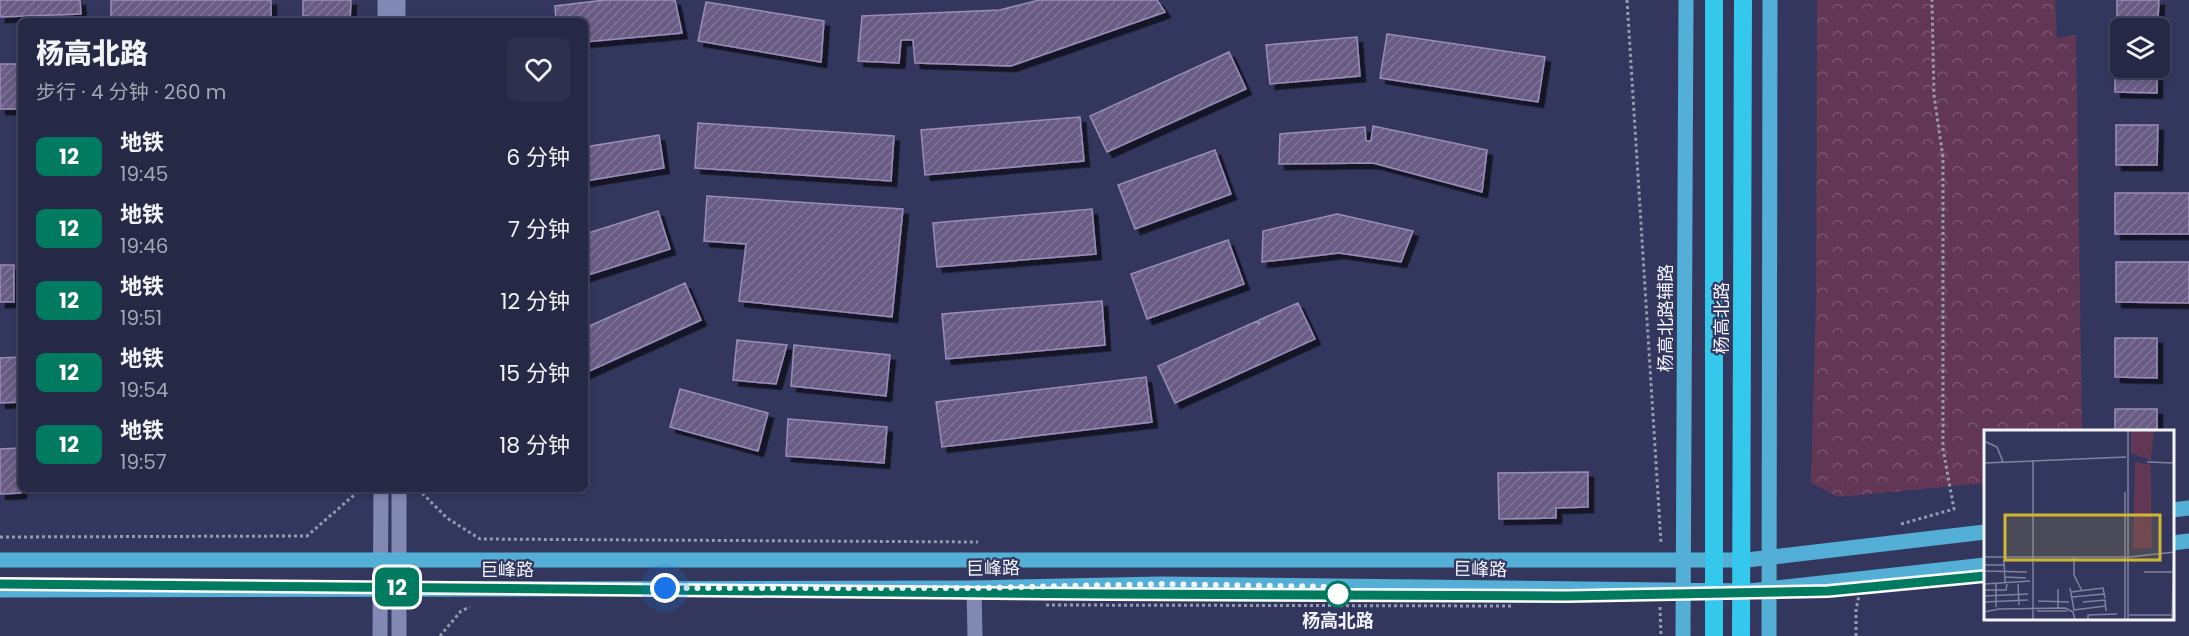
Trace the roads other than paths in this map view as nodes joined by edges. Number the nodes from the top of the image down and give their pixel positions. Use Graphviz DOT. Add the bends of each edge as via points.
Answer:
graph roads {
  1 [pos="385,0"];
  2 [pos="398,0"];
  3 [pos="1686,0"];
  4 [pos="1714,0"];
  5 [pos="1743,0"];
  6 [pos="1770,0"];
  7 [pos="385,18"];
  8 [pos="398,18"];
  9 [pos="381,492"];
  10 [pos="399,492"];
  11 [pos="2189,508"];
  12 [pos="2174,510"];
  13 [pos="1984,532"];
  14 [pos="2189,541"];
  15 [pos="2174,543"];
  16 [pos="1768,558"];
  17 [pos="0,560"];
  18 [pos="1684,560"];
  19 [pos="381,561"];
  20 [pos="399,561"];
  21 [pos="1984,565"];
  22 [pos="974,588"];
  23 [pos="380,589"];
  24 [pos="399,589"];
  25 [pos="0,590"];
  26 [pos="1683,590"];
  27 [pos="1768,590"];
  28 [pos="380,636"];
  29 [pos="399,636"];
  30 [pos="975,636"];
  31 [pos="1683,636"];
  32 [pos="1714,636"];
  33 [pos="1741,636"];
  34 [pos="1768,636"];
  1 -- 7 [label="street"];
  2 -- 8 [label="street"];
  3 -- 18 [label="main road, 杨高北路辅路"];
  4 -- 32 [label="highway, 杨高北路"];
  5 -- 33 [label="highway, 杨高北路"];
  6 -- 16 [label="main road"];
  9 -- 19 [label="street"];
  10 -- 20 [label="street"];
  11 -- 12 [label="main road"];
  13 -- 16 [label="main road, 巨峰路"];
  14 -- 15 [label="main road"];
  16 -- 18 [label="main road, 巨峰路"];
  16 -- 27 [label="main road"];
  17 -- 19 [label="main road, 巨峰路"];
  18 -- 20 [label="main road, 巨峰路"];
  18 -- 26 [label="main road, 杨高北路辅路"];
  19 -- 20 [label="main road, 巨峰路"];
  19 -- 23 [label="street"];
  20 -- 24 [label="street"];
  21 -- 27 [label="main road, 巨峰路"];
  22 -- 24 [label="main road, 巨峰路"];
  22 -- 26 [label="main road, 巨峰路" via="1160,584"];
  22 -- 30 [label="street"];
  23 -- 24 [label="main road, 巨峰路"];
  23 -- 25 [label="main road, 巨峰路"];
  23 -- 28 [label="street"];
  24 -- 29 [label="street"];
  26 -- 27 [label="main road, 巨峰路"];
  26 -- 31 [label="main road, 杨高北路辅路"];
  27 -- 34 [label="main road"];
}
